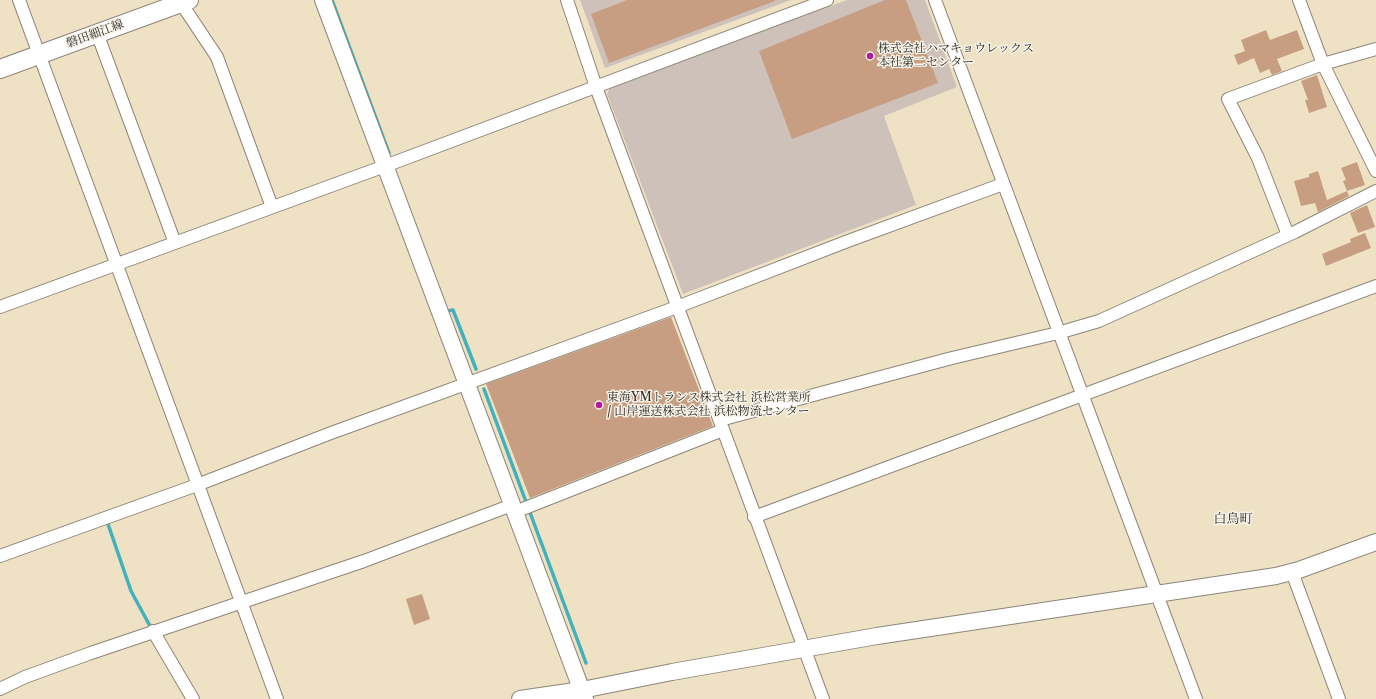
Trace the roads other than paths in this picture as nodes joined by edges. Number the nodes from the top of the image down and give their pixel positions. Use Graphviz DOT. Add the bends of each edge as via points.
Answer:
graph roads {
  1 [pos="19,0"];
  2 [pos="323,0"];
  3 [pos="567,0"];
  4 [pos="827,0"];
  5 [pos="935,0"];
  6 [pos="1299,0"];
  7 [pos="185,2"];
  8 [pos="97,33"];
  9 [pos="1376,48"];
  10 [pos="38,55"];
  11 [pos="1323,64"];
  12 [pos="0,69"];
  13 [pos="596,87"];
  14 [pos="385,166"];
  15 [pos="1376,171"];
  16 [pos="1003,184"];
  17 [pos="1376,191"];
  18 [pos="272,208"];
  19 [pos="1288,235"];
  20 [pos="175,243"];
  21 [pos="115,265"];
  22 [pos="1376,286"];
  23 [pos="0,307"];
  24 [pos="677,307"];
  25 [pos="1058,333"];
  26 [pos="467,384"];
  27 [pos="1082,396"];
  28 [pos="722,425"];
  29 [pos="197,485"];
  30 [pos="521,507"];
  31 [pos="754,517"];
  32 [pos="1376,542"];
  33 [pos="0,556"];
  34 [pos="1292,572"];
  35 [pos="1156,593"];
  36 [pos="240,602"];
  37 [pos="153,631"];
  38 [pos="804,649"];
  39 [pos="0,689"];
  40 [pos="583,694"];
  41 [pos="193,699"];
  42 [pos="277,699"];
  43 [pos="520,699"];
  44 [pos="823,699"];
  45 [pos="1196,699"];
  46 [pos="1339,699"];
  1 -- 10 [label="street"];
  2 -- 14 [label="street"];
  3 -- 13 [label="street"];
  4 -- 13 [label="street"];
  5 -- 16 [label="street"];
  6 -- 11 [label="street"];
  7 -- 8 [label="main road, 磐田細江線"];
  7 -- 18 [label="street" via="217,58"];
  8 -- 10 [label="main road, 磐田細江線"];
  8 -- 20 [label="street"];
  9 -- 11 [label="street"];
  10 -- 12 [label="main road, 磐田細江線"];
  10 -- 21 [label="street"];
  11 -- 15 [label="street"];
  11 -- 19 [label="street" via="1228,99 1258,158"];
  13 -- 14 [label="street"];
  13 -- 24 [label="street"];
  14 -- 18 [label="street"];
  14 -- 26 [label="street"];
  16 -- 24 [label="street"];
  16 -- 25 [label="street"];
  17 -- 19 [label="street"];
  18 -- 20 [label="street"];
  19 -- 25 [label="street" via="1100,321"];
  20 -- 21 [label="street"];
  21 -- 23 [label="street"];
  21 -- 29 [label="street"];
  22 -- 27 [label="street"];
  24 -- 26 [label="street"];
  24 -- 28 [label="street"];
  25 -- 27 [label="street"];
  25 -- 28 [label="street" via="952,358"];
  26 -- 29 [label="street"];
  26 -- 30 [label="street"];
  27 -- 31 [label="street"];
  27 -- 35 [label="street"];
  28 -- 30 [label="street"];
  28 -- 31 [label="street"];
  29 -- 33 [label="street"];
  29 -- 36 [label="street"];
  30 -- 36 [label="street"];
  30 -- 40 [label="street"];
  31 -- 38 [label="street"];
  32 -- 34 [label="street"];
  34 -- 35 [label="street"];
  34 -- 46 [label="street"];
  35 -- 38 [label="street"];
  35 -- 45 [label="street"];
  36 -- 37 [label="street"];
  36 -- 42 [label="street"];
  37 -- 39 [label="street" via="25,677"];
  37 -- 41 [label="street"];
  38 -- 40 [label="street" via="672,672"];
  38 -- 44 [label="street"];
  40 -- 43 [label="street"];
}
